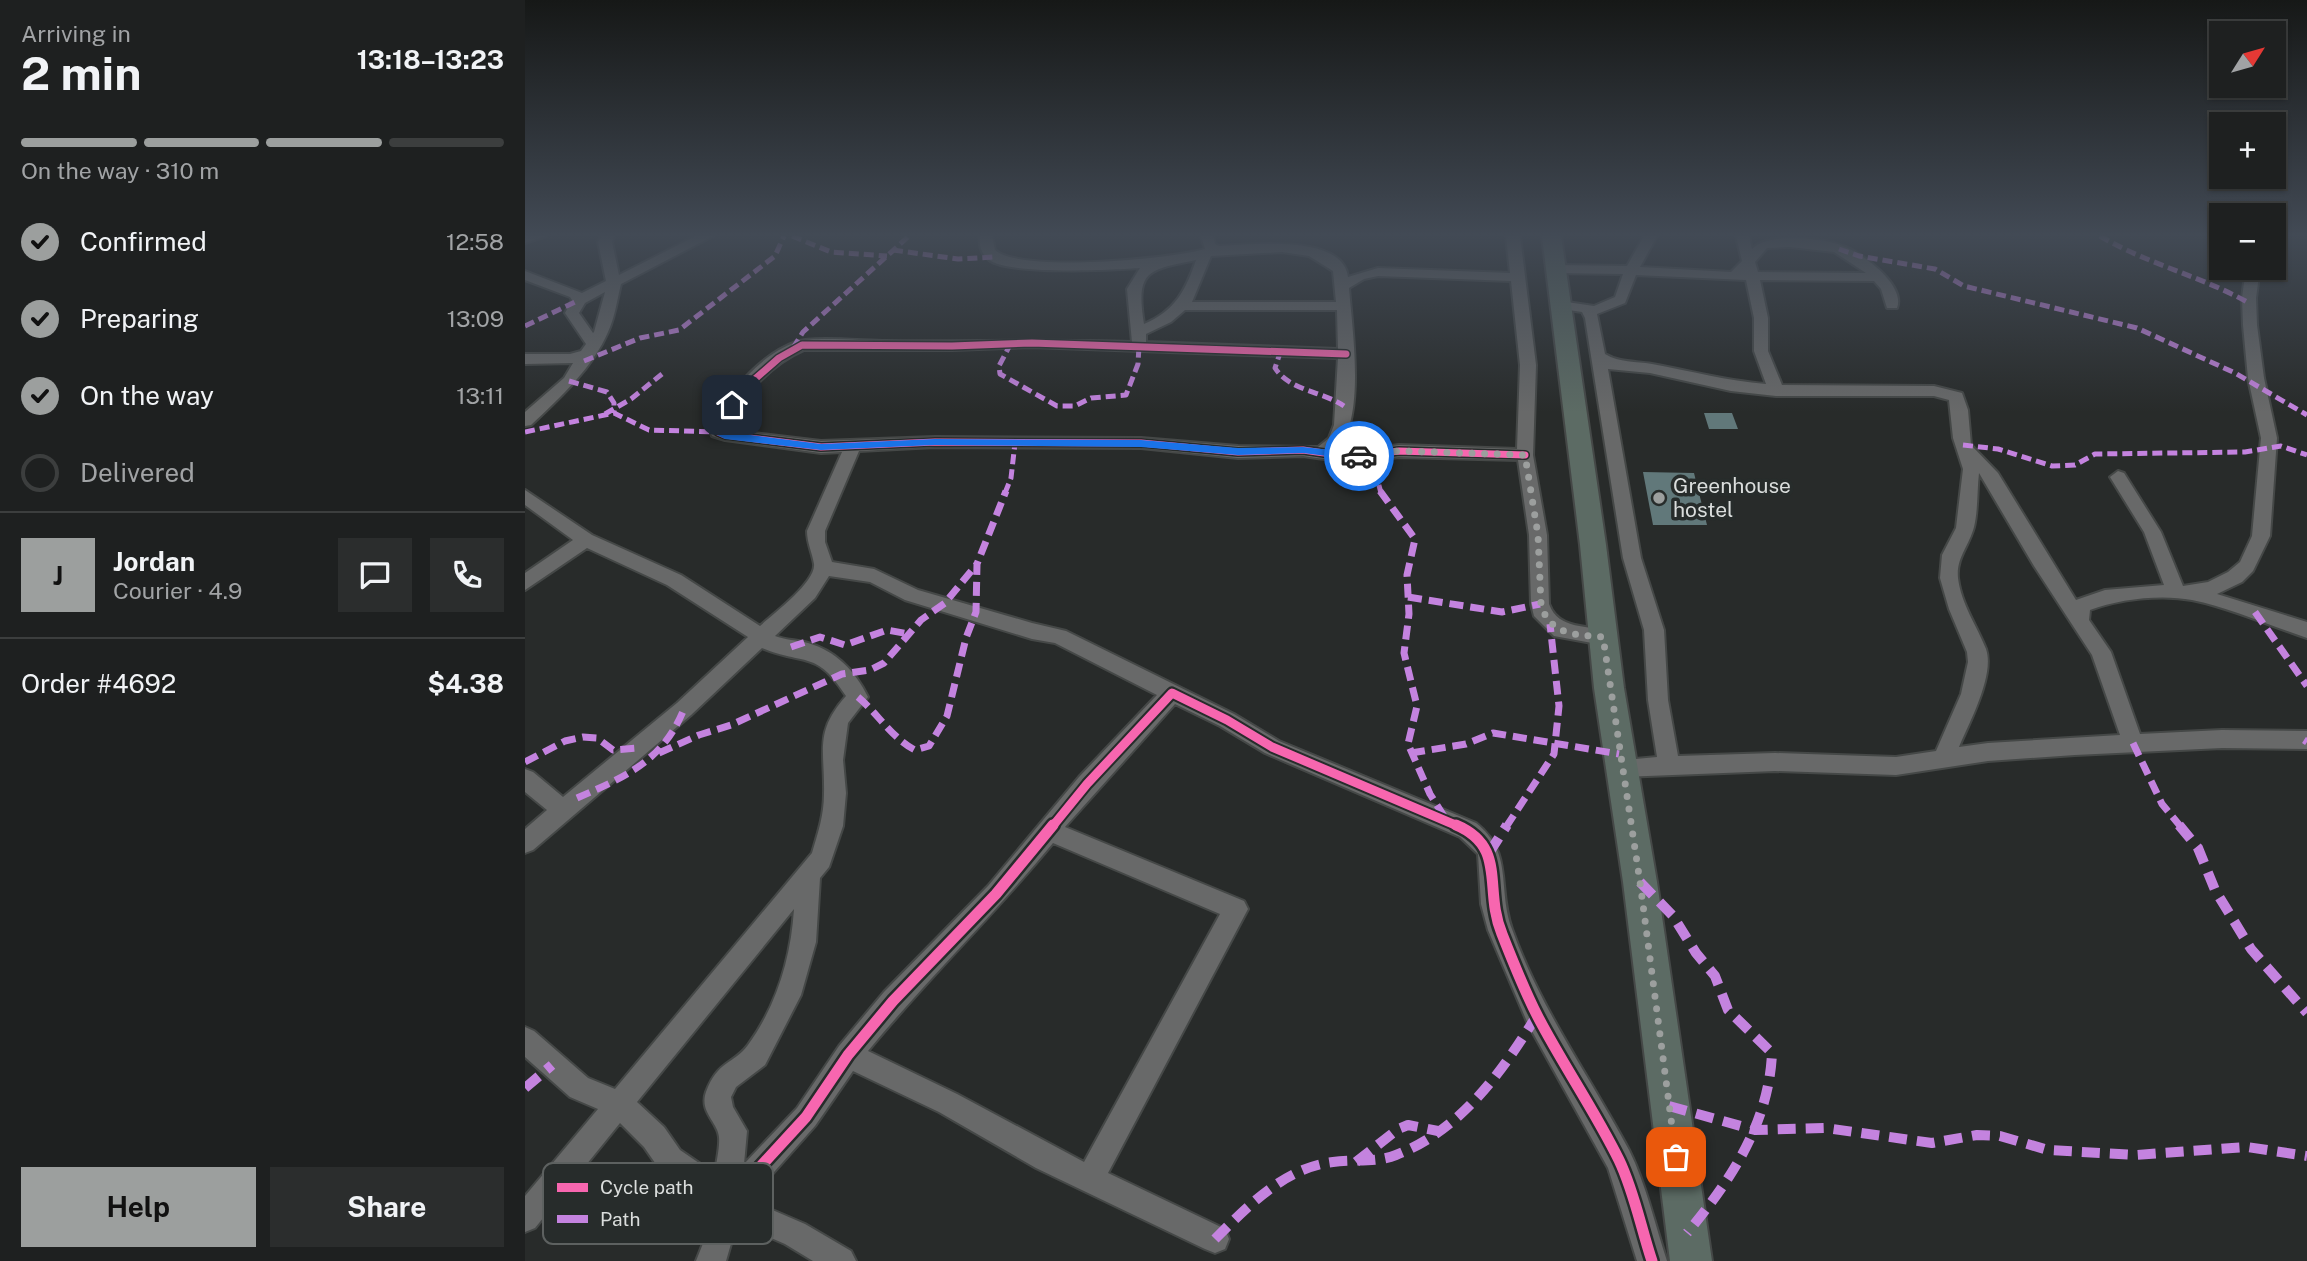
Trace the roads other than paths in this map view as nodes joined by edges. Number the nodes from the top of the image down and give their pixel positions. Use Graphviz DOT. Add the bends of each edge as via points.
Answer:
graph roads {
  1 [pos="576,295"];
  2 [pos="590,295"];
  3 [pos="611,295"];
  4 [pos="1134,295"];
  5 [pos="1189,295"];
  6 [pos="1342,295"];
  7 [pos="1518,295"];
  8 [pos="1568,295"];
  9 [pos="1622,295"];
  10 [pos="1756,295"];
  11 [pos="1892,295"];
  12 [pos="2249,295"];
  13 [pos="579,300"];
  14 [pos="1892,305"];
  15 [pos="1184,306"];
  16 [pos="1342,306"];
  17 [pos="1574,308"];
  18 [pos="1139,338"];
  19 [pos="591,350"];
  20 [pos="1346,354"];
  21 [pos="1598,356"];
  22 [pos="525,359"];
  23 [pos="1776,391"];
  24 [pos="525,421"];
  25 [pos="1963,445"];
  26 [pos="852,447"];
  27 [pos="1320,452"];
  28 [pos="1525,455"];
  29 [pos="2118,477"];
  30 [pos="525,496"];
  31 [pos="586,540"];
  32 [pos="825,568"];
  33 [pos="525,583"];
  34 [pos="2183,592"];
  35 [pos="2079,621"];
  36 [pos="2307,630"];
  37 [pos="761,636"];
  38 [pos="1603,637"];
  39 [pos="1171,693"];
  40 [pos="2307,740"];
  41 [pos="2133,743"];
  42 [pos="1943,759"];
  43 [pos="1669,767"];
  44 [pos="1622,768"];
  45 [pos="525,779"];
  46 [pos="563,810"];
  47 [pos="1048,831"];
  48 [pos="525,843"];
  49 [pos="808,878"];
  50 [pos="525,1040"];
  51 [pos="848,1055"];
  52 [pos="620,1104"];
  53 [pos="571,1163"];
  54 [pos="675,1163"];
  55 [pos="730,1163"];
  56 [pos="764,1163"];
  57 [pos="1090,1179"];
  58 [pos="543,1196"];
  59 [pos="525,1218"];
  60 [pos="773,1224"];
  61 [pos="1215,1239"];
  62 [pos="717,1244"];
  63 [pos="711,1261"];
  64 [pos="841,1261"];
  65 [pos="1652,1261"];
  66 [pos="1691,1261"];
  1 -- 13 [label="street"];
  2 -- 13 [label="street"];
  3 -- 19 [label="street"];
  4 -- 18 [label="street"];
  5 -- 15 [label="street"];
  6 -- 16 [label="street"];
  7 -- 28 [label="street" via="1528,365"];
  8 -- 17 [label="highway"];
  9 -- 17 [label="street" via="1604,309"];
  10 -- 23 [label="street" via="1761,351"];
  11 -- 14 [label="street"];
  12 -- 34 [label="street" via="2256,378 2269,438 2261,536 2247,566 2235,577 2213,588"];
  13 -- 19 [label="street" via="572,313"];
  15 -- 16 [label="street"];
  15 -- 18 [label="street"];
  16 -- 20 [label="street"];
  17 -- 21 [label="lane" via="1592,318"];
  17 -- 38 [label="highway"];
  18 -- 20 [label="street"];
  18 -- 26 [label="street" via="928,346 802,345 785,352 768,368 716,426 718,432 741,438"];
  19 -- 22 [label="street" via="565,360"];
  19 -- 24 [label="street" via="569,381"];
  20 -- 27 [label="street" via="1341,429 1335,443"];
  21 -- 23 [label="lane" via="1622,368 1650,368 1711,383"];
  21 -- 43 [label="street" via="1632,558 1654,630 1658,700"];
  23 -- 25 [label="lane" via="1951,394 1959,402"];
  25 -- 35 [label="street" via="1992,477"];
  25 -- 42 [label="lane" via="1971,484 1965,528 1951,555 1949,578 1978,662 1971,694"];
  26 -- 27 [label="street" via="935,442 1141,443 1223,451"];
  26 -- 32 [label="street" via="816,531"];
  27 -- 28 [label="street" via="1352,457 1399,451"];
  28 -- 38 [label="street" via="1537,524 1544,616 1561,631"];
  29 -- 34 [label="street"];
  30 -- 31 [label="street"];
  31 -- 33 [label="street"];
  31 -- 37 [label="street" via="674,580"];
  32 -- 37 [label="street" via="808,593"];
  32 -- 39 [label="street" via="874,576 912,595 1059,636"];
  34 -- 35 [label="street" via="2090,601 2081,607"];
  34 -- 36 [label="street"];
  35 -- 41 [label="street" via="2101,652"];
  37 -- 46 [label="street" via="684,709"];
  37 -- 49 [label="street" via="770,645 823,657 858,697 838,720 832,760 832,826 821,859"];
  38 -- 44 [label="highway"];
  39 -- 47 [label="street"];
  39 -- 65 [label="street" via="1272,747 1468,830 1483,842 1489,853 1500,930 1537,1015 1621,1162"];
  40 -- 41 [label="street"];
  41 -- 42 [label="street"];
  42 -- 43 [label="street" via="1896,766 1775,762"];
  43 -- 44 [label="street"];
  44 -- 66 [label="highway"];
  45 -- 46 [label="street"];
  46 -- 48 [label="street"];
  47 -- 51 [label="street"];
  47 -- 57 [label="street" via="1236,909"];
  49 -- 52 [label="street"];
  49 -- 55 [label="street" via="804,942 789,995 756,1056 727,1078 718,1096 720,1112 733,1131"];
  50 -- 52 [label="street" via="579,1088"];
  51 -- 56 [label="street" via="806,1117"];
  51 -- 57 [label="street"];
  52 -- 53 [label="street"];
  52 -- 54 [label="street"];
  57 -- 61 [label="street"];
  58 -- 59 [label="street"];
  60 -- 64 [label="street"];
  62 -- 63 [label="street"];
}
